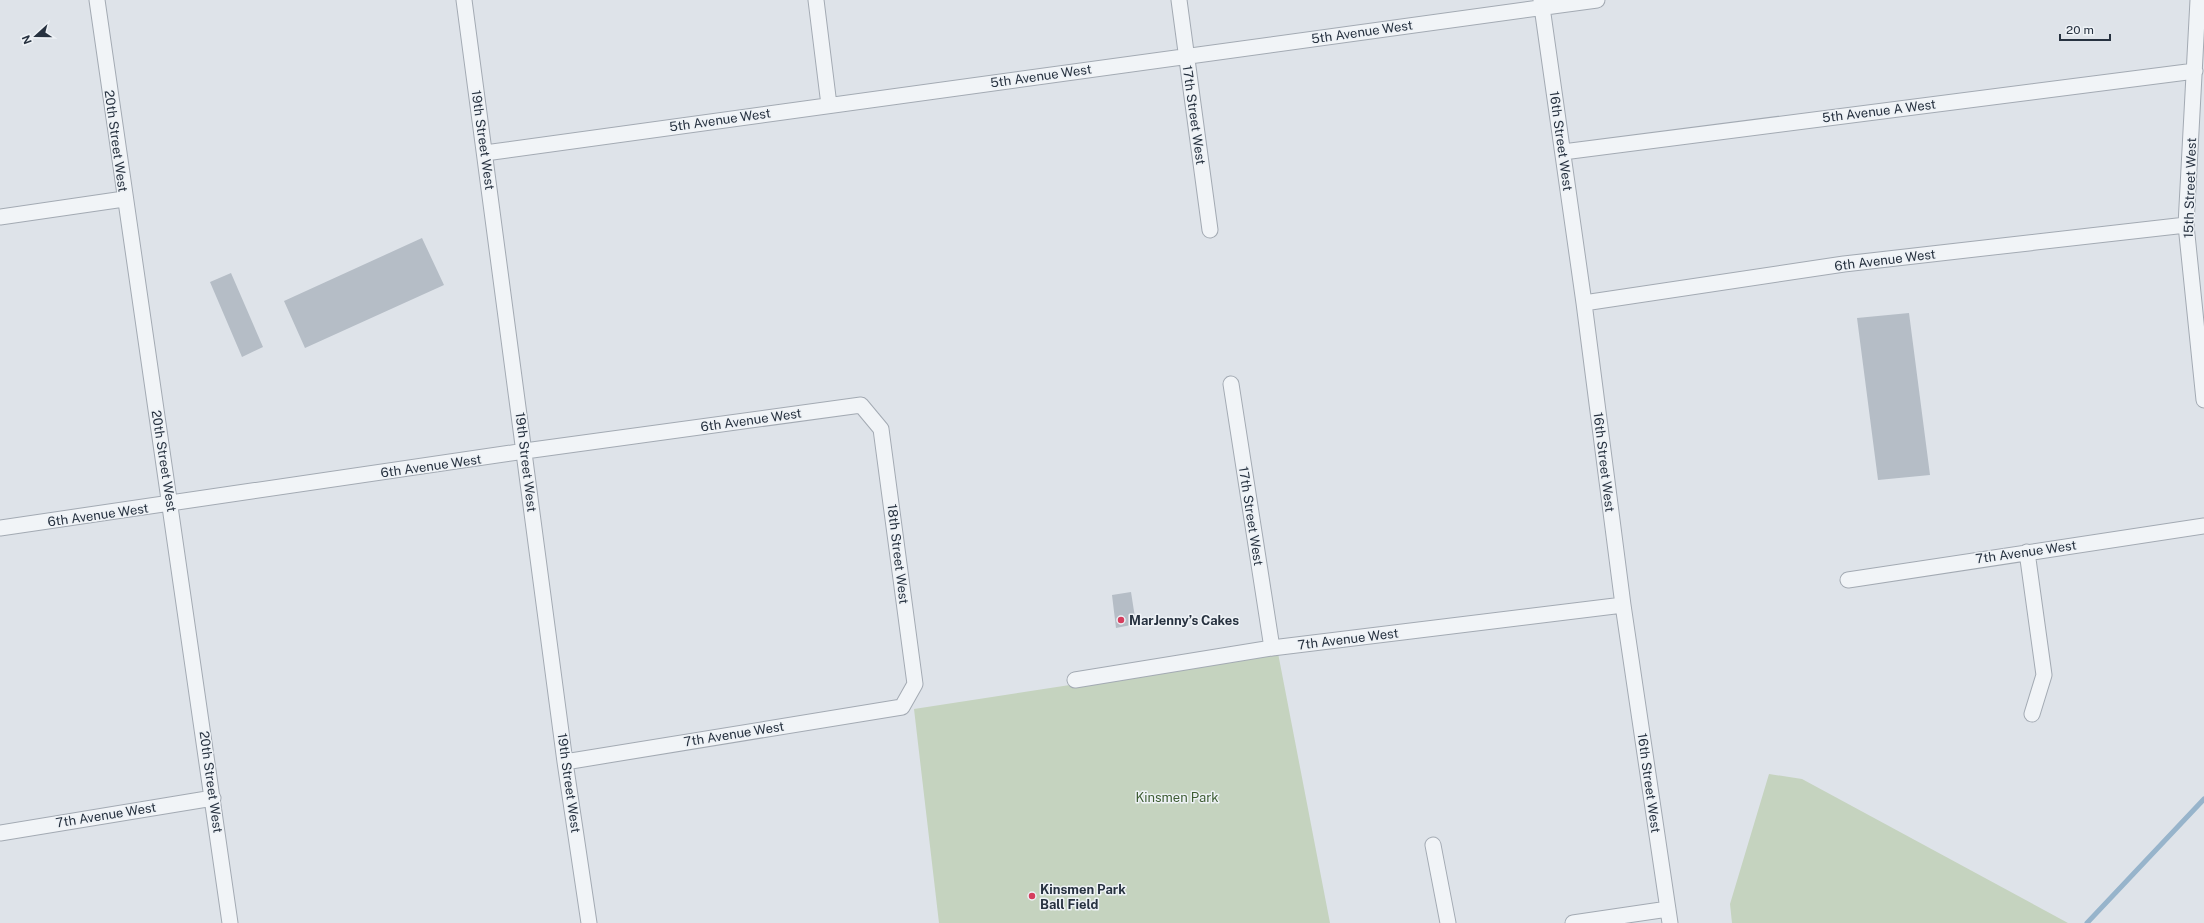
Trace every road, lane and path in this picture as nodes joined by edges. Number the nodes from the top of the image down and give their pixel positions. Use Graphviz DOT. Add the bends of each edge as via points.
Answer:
graph roads {
  1 [pos="97,0"];
  2 [pos="464,0"];
  3 [pos="816,0"];
  4 [pos="1179,0"];
  5 [pos="1597,0"];
  6 [pos="2198,0"];
  7 [pos="1541,4"];
  8 [pos="1186,56"];
  9 [pos="2195,71"];
  10 [pos="829,105"];
  11 [pos="1562,152"];
  12 [pos="485,153"];
  13 [pos="124,199"];
  14 [pos="0,217"];
  15 [pos="2186,225"];
  16 [pos="1210,230"];
  17 [pos="1584,303"];
  18 [pos="1231,384"];
  19 [pos="2204,400"];
  20 [pos="861,405"];
  21 [pos="525,451"];
  22 [pos="171,504"];
  23 [pos="2204,526"];
  24 [pos="0,528"];
  25 [pos="2027,552"];
  26 [pos="1848,580"];
  27 [pos="1623,605"];
  28 [pos="1272,648"];
  29 [pos="1075,680"];
  30 [pos="902,707"];
  31 [pos="2032,714"];
  32 [pos="565,762"];
  33 [pos="213,798"];
  34 [pos="0,833"];
  35 [pos="1433,845"];
  36 [pos="1669,916"];
  37 [pos="230,923"];
  38 [pos="589,923"];
  39 [pos="1448,923"];
  40 [pos="1573,923"];
  1 -- 13 [label="street, 20th Street West"];
  2 -- 12 [label="street, 19th Street West"];
  3 -- 10 [label="street"];
  4 -- 8 [label="street, 17th Street West"];
  5 -- 7 [label="street, 5th Avenue West"];
  6 -- 9 [label="street, 15th Street West"];
  7 -- 8 [label="street, 5th Avenue West"];
  7 -- 11 [label="street, 16th Street West"];
  8 -- 10 [label="street, 5th Avenue West"];
  8 -- 16 [label="street, 17th Street West"];
  9 -- 11 [label="street, 5th Avenue A West"];
  9 -- 15 [label="street, 15th Street West"];
  10 -- 12 [label="street, 5th Avenue West"];
  11 -- 17 [label="street, 16th Street West"];
  12 -- 21 [label="street, 19th Street West"];
  13 -- 14 [label="street"];
  13 -- 22 [label="street, 20th Street West"];
  15 -- 17 [label="street, 6th Avenue West" via="1844,264"];
  15 -- 19 [label="street, 15th Street West"];
  17 -- 27 [label="street, 16th Street West"];
  18 -- 28 [label="street, 17th Street West"];
  20 -- 21 [label="street, 6th Avenue West"];
  20 -- 30 [label="street, 18th Street West" via="881,429 915,684"];
  21 -- 22 [label="street, 6th Avenue West"];
  21 -- 32 [label="street, 19th Street West"];
  22 -- 24 [label="street, 6th Avenue West"];
  22 -- 33 [label="street, 20th Street West"];
  23 -- 25 [label="street, 7th Avenue West"];
  25 -- 26 [label="street, 7th Avenue West"];
  25 -- 31 [label="street" via="2044,675"];
  27 -- 28 [label="street, 7th Avenue West"];
  27 -- 36 [label="street, 16th Street West"];
  28 -- 29 [label="street, 7th Avenue West"];
  30 -- 32 [label="street, 7th Avenue West"];
  32 -- 38 [label="street, 19th Street West"];
  33 -- 34 [label="street, 7th Avenue West"];
  33 -- 37 [label="street, 20th Street West"];
  35 -- 39 [label="street"];
  36 -- 40 [label="street"];
}
